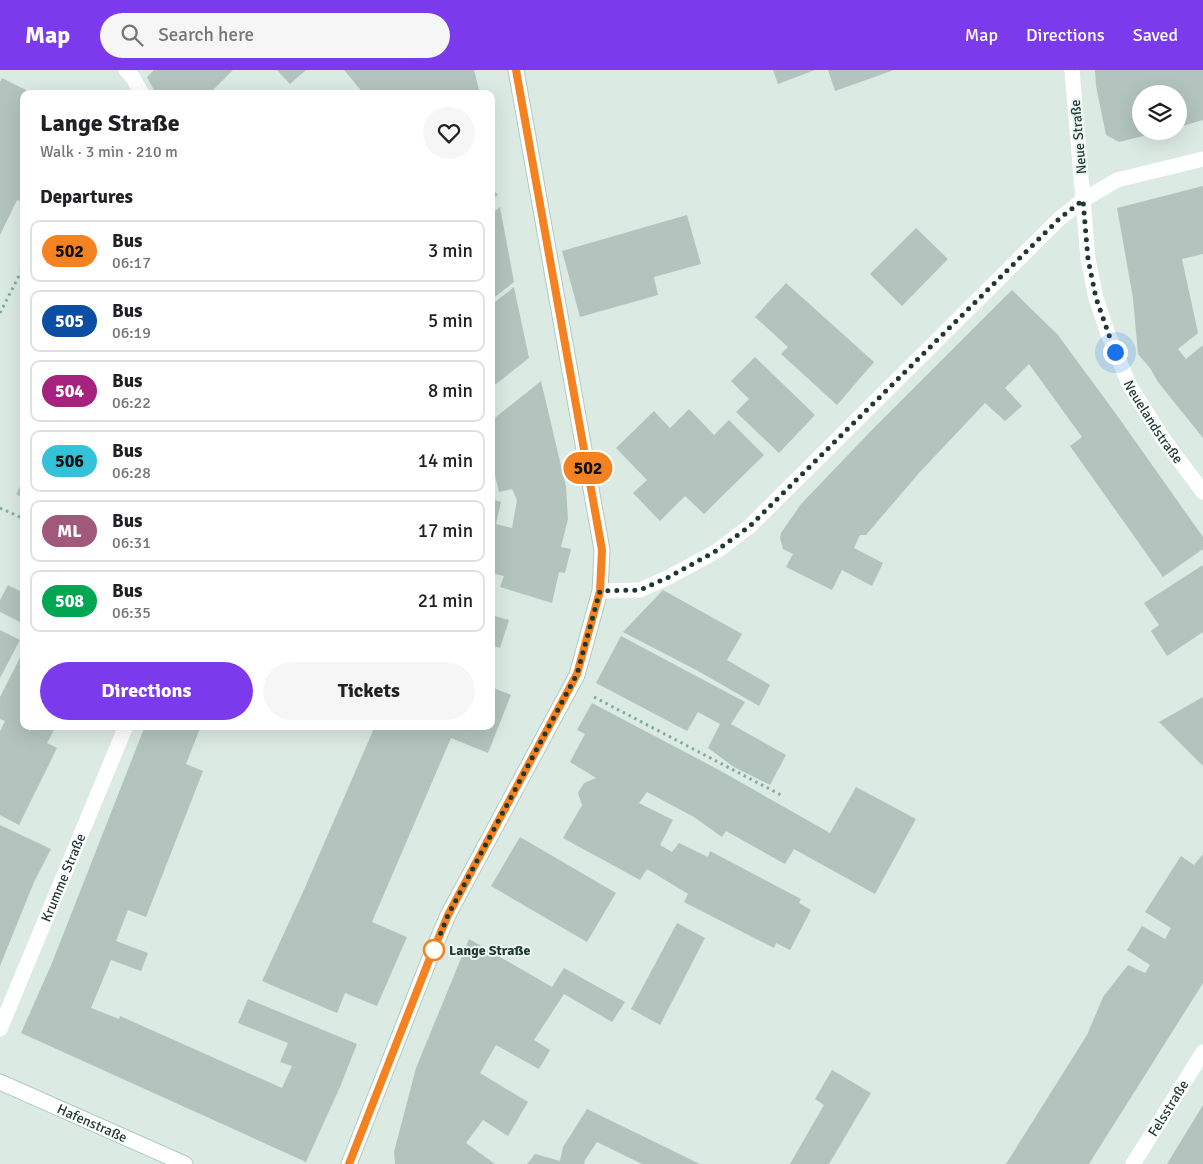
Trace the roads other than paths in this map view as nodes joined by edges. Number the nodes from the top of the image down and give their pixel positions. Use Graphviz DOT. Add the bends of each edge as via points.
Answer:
graph roads {
  1 [pos="126,70"];
  2 [pos="516,70"];
  3 [pos="1072,70"];
  4 [pos="140,90"];
  5 [pos="1203,158"];
  6 [pos="1083,200"];
  7 [pos="1203,492"];
  8 [pos="600,591"];
  9 [pos="124,730"];
  10 [pos="0,1029"];
  11 [pos="1203,1052"];
  12 [pos="0,1082"];
  13 [pos="185,1164"];
  14 [pos="349,1164"];
  15 [pos="1133,1164"];
  1 -- 4 [label="street"];
  2 -- 8 [label="street" via="602,550"];
  3 -- 6 [label="street, Neue Straße"];
  5 -- 6 [label="street" via="1117,180"];
  6 -- 7 [label="street, Neuelandstraße" via="1088,259 1108,334 1130,386 1162,437"];
  6 -- 8 [label="street" via="1059,219 750,526 716,551 640,590"];
  8 -- 14 [label="street" via="577,674 448,915"];
  9 -- 10 [label="street, Krumme Straße"];
  11 -- 15 [label="street, Felsstraße"];
  12 -- 13 [label="street, Hafenstraße"];
}
